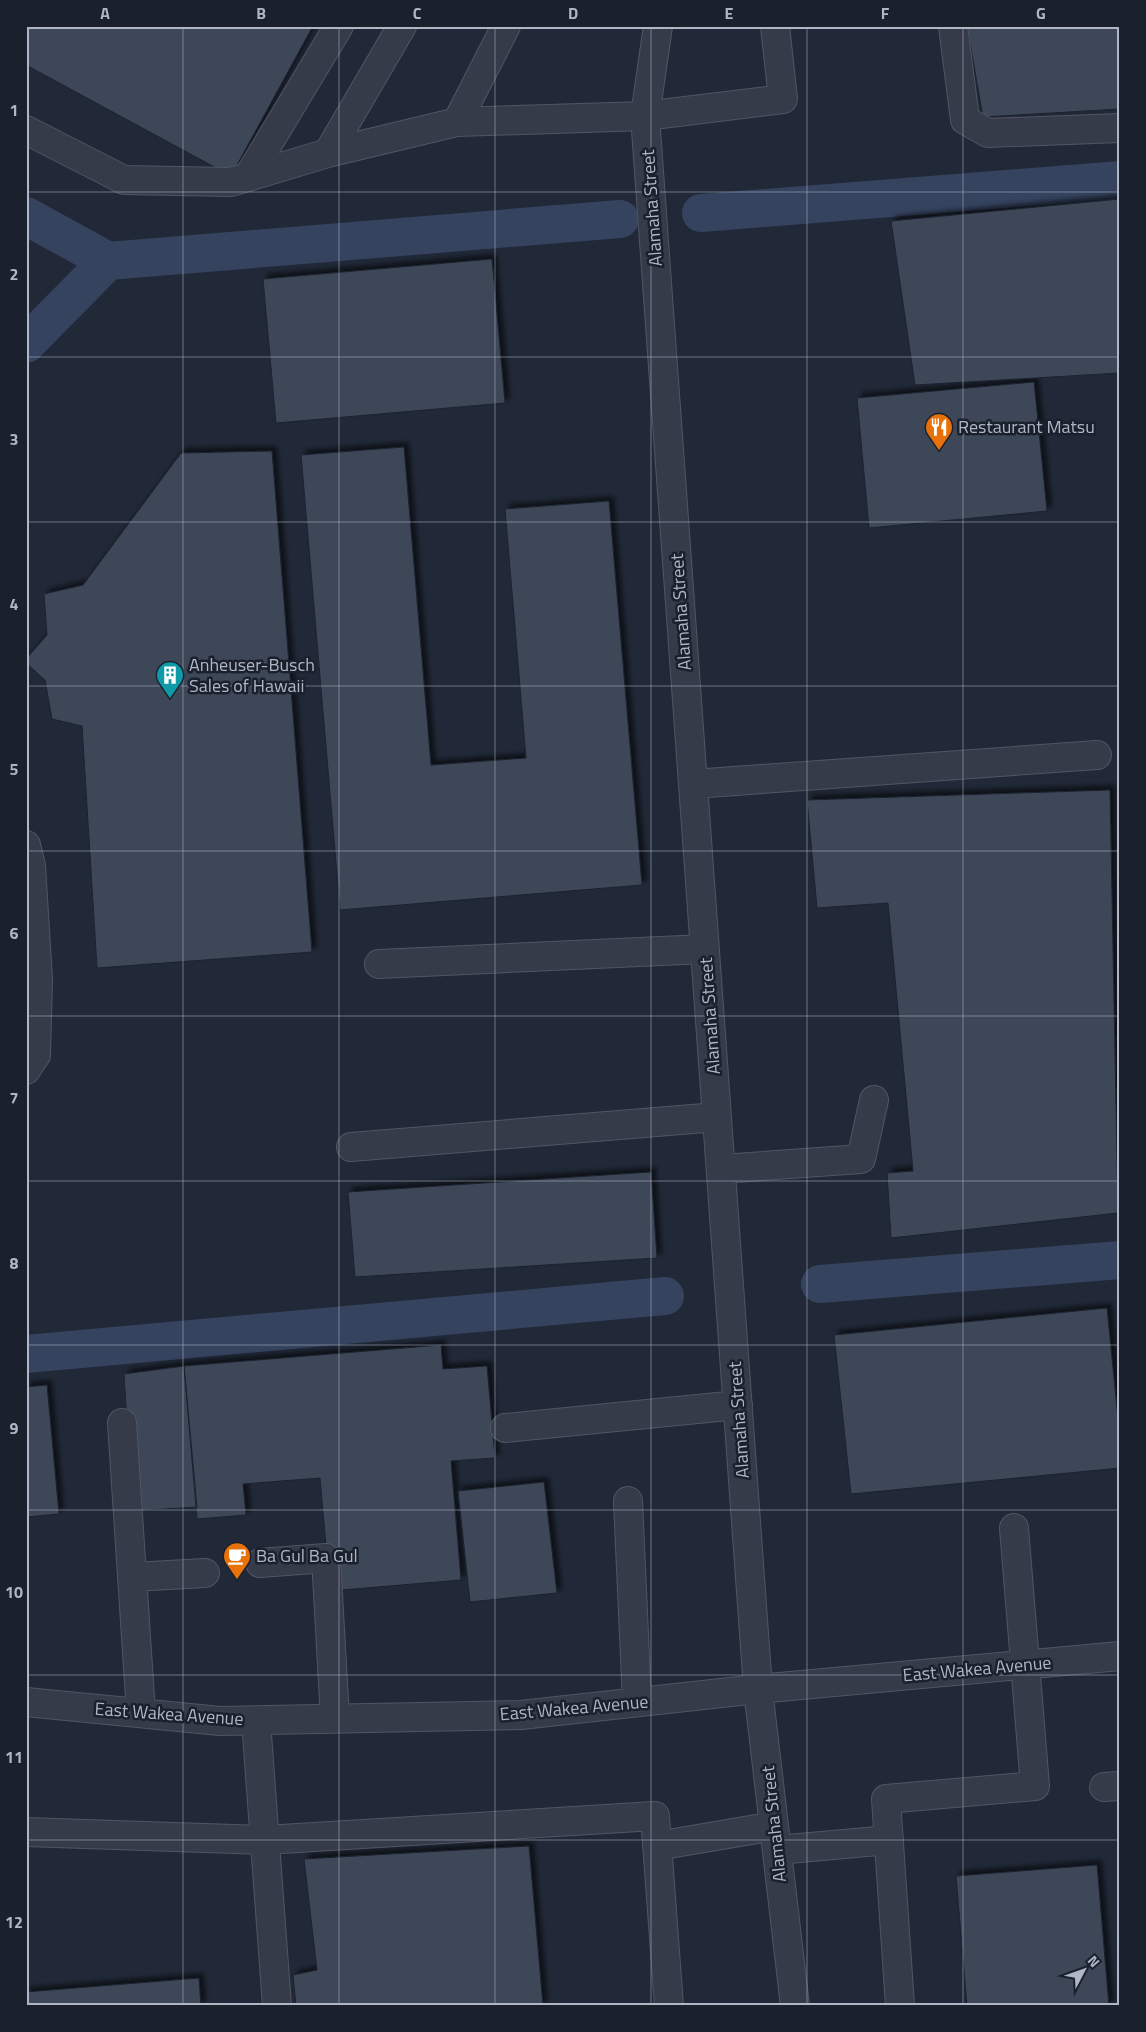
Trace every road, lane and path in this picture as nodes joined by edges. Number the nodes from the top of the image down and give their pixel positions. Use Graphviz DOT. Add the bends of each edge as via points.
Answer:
graph roads {
  1 [pos="339,26"];
  2 [pos="402,26"];
  3 [pos="506,26"];
  4 [pos="658,26"];
  5 [pos="775,26"];
  6 [pos="953,26"];
  7 [pos="645,116"];
  8 [pos="457,122"];
  9 [pos="1120,128"];
  10 [pos="26,130"];
  11 [pos="328,153"];
  12 [pos="248,177"];
  13 [pos="1097,755"];
  14 [pos="693,784"];
  15 [pos="26,845"];
  16 [pos="705,949"];
  17 [pos="379,964"];
  18 [pos="31,1063"];
  19 [pos="874,1100"];
  20 [pos="717,1117"];
  21 [pos="351,1147"];
  22 [pos="721,1169"];
  23 [pos="738,1405"];
  24 [pos="122,1423"];
  25 [pos="505,1428"];
  26 [pos="628,1501"];
  27 [pos="1014,1528"];
  28 [pos="260,1563"];
  29 [pos="205,1573"];
  30 [pos="132,1577"];
  31 [pos="1120,1656"];
  32 [pos="1025,1664"];
  33 [pos="758,1688"];
  34 [pos="26,1702"];
  35 [pos="637,1702"];
  36 [pos="141,1713"];
  37 [pos="335,1719"];
  38 [pos="256,1721"];
  39 [pos="26,1832"];
  40 [pos="776,1838"];
  41 [pos="265,1840"];
  42 [pos="889,1840"];
  43 [pos="657,1846"];
  44 [pos="277,2006"];
  45 [pos="668,2006"];
  46 [pos="795,2006"];
  47 [pos="900,2006"];
  1 -- 12 [label="street"];
  2 -- 11 [label="street"];
  3 -- 8 [label="street"];
  4 -- 7 [label="street, Alamaha Street"];
  5 -- 7 [label="street" via="783,99"];
  6 -- 9 [label="street" via="965,120 988,133"];
  7 -- 8 [label="street"];
  7 -- 14 [label="street, Alamaha Street"];
  8 -- 11 [label="street"];
  10 -- 12 [label="street" via="124,180 231,182"];
  11 -- 12 [label="street"];
  13 -- 14 [label="street"];
  14 -- 16 [label="street, Alamaha Street"];
  15 -- 18 [label="street" via="31,866 38,978"];
  16 -- 17 [label="street"];
  16 -- 20 [label="street, Alamaha Street"];
  19 -- 22 [label="street" via="861,1159"];
  20 -- 21 [label="street"];
  20 -- 22 [label="street, Alamaha Street"];
  22 -- 23 [label="street, Alamaha Street"];
  23 -- 25 [label="street"];
  23 -- 33 [label="street, Alamaha Street"];
  24 -- 30 [label="street"];
  26 -- 35 [label="street"];
  27 -- 32 [label="street"];
  28 -- 37 [label="street" via="326,1558"];
  29 -- 30 [label="street"];
  30 -- 36 [label="street"];
  31 -- 32 [label="street, East Wakea Avenue"];
  32 -- 33 [label="street, East Wakea Avenue"];
  32 -- 42 [label="street" via="1034,1786 886,1799"];
  33 -- 35 [label="street, East Wakea Avenue"];
  33 -- 40 [label="street, Alamaha Street"];
  34 -- 36 [label="street, East Wakea Avenue"];
  35 -- 37 [label="street, East Wakea Avenue" via="521,1715"];
  36 -- 38 [label="street, East Wakea Avenue"];
  37 -- 38 [label="street, East Wakea Avenue"];
  38 -- 41 [label="street"];
  39 -- 41 [label="street"];
  40 -- 42 [label="street"];
  40 -- 43 [label="street"];
  40 -- 46 [label="street, Alamaha Street"];
  41 -- 43 [label="street" via="655,1816"];
  41 -- 44 [label="street"];
  42 -- 47 [label="street"];
  43 -- 45 [label="street"];
}
